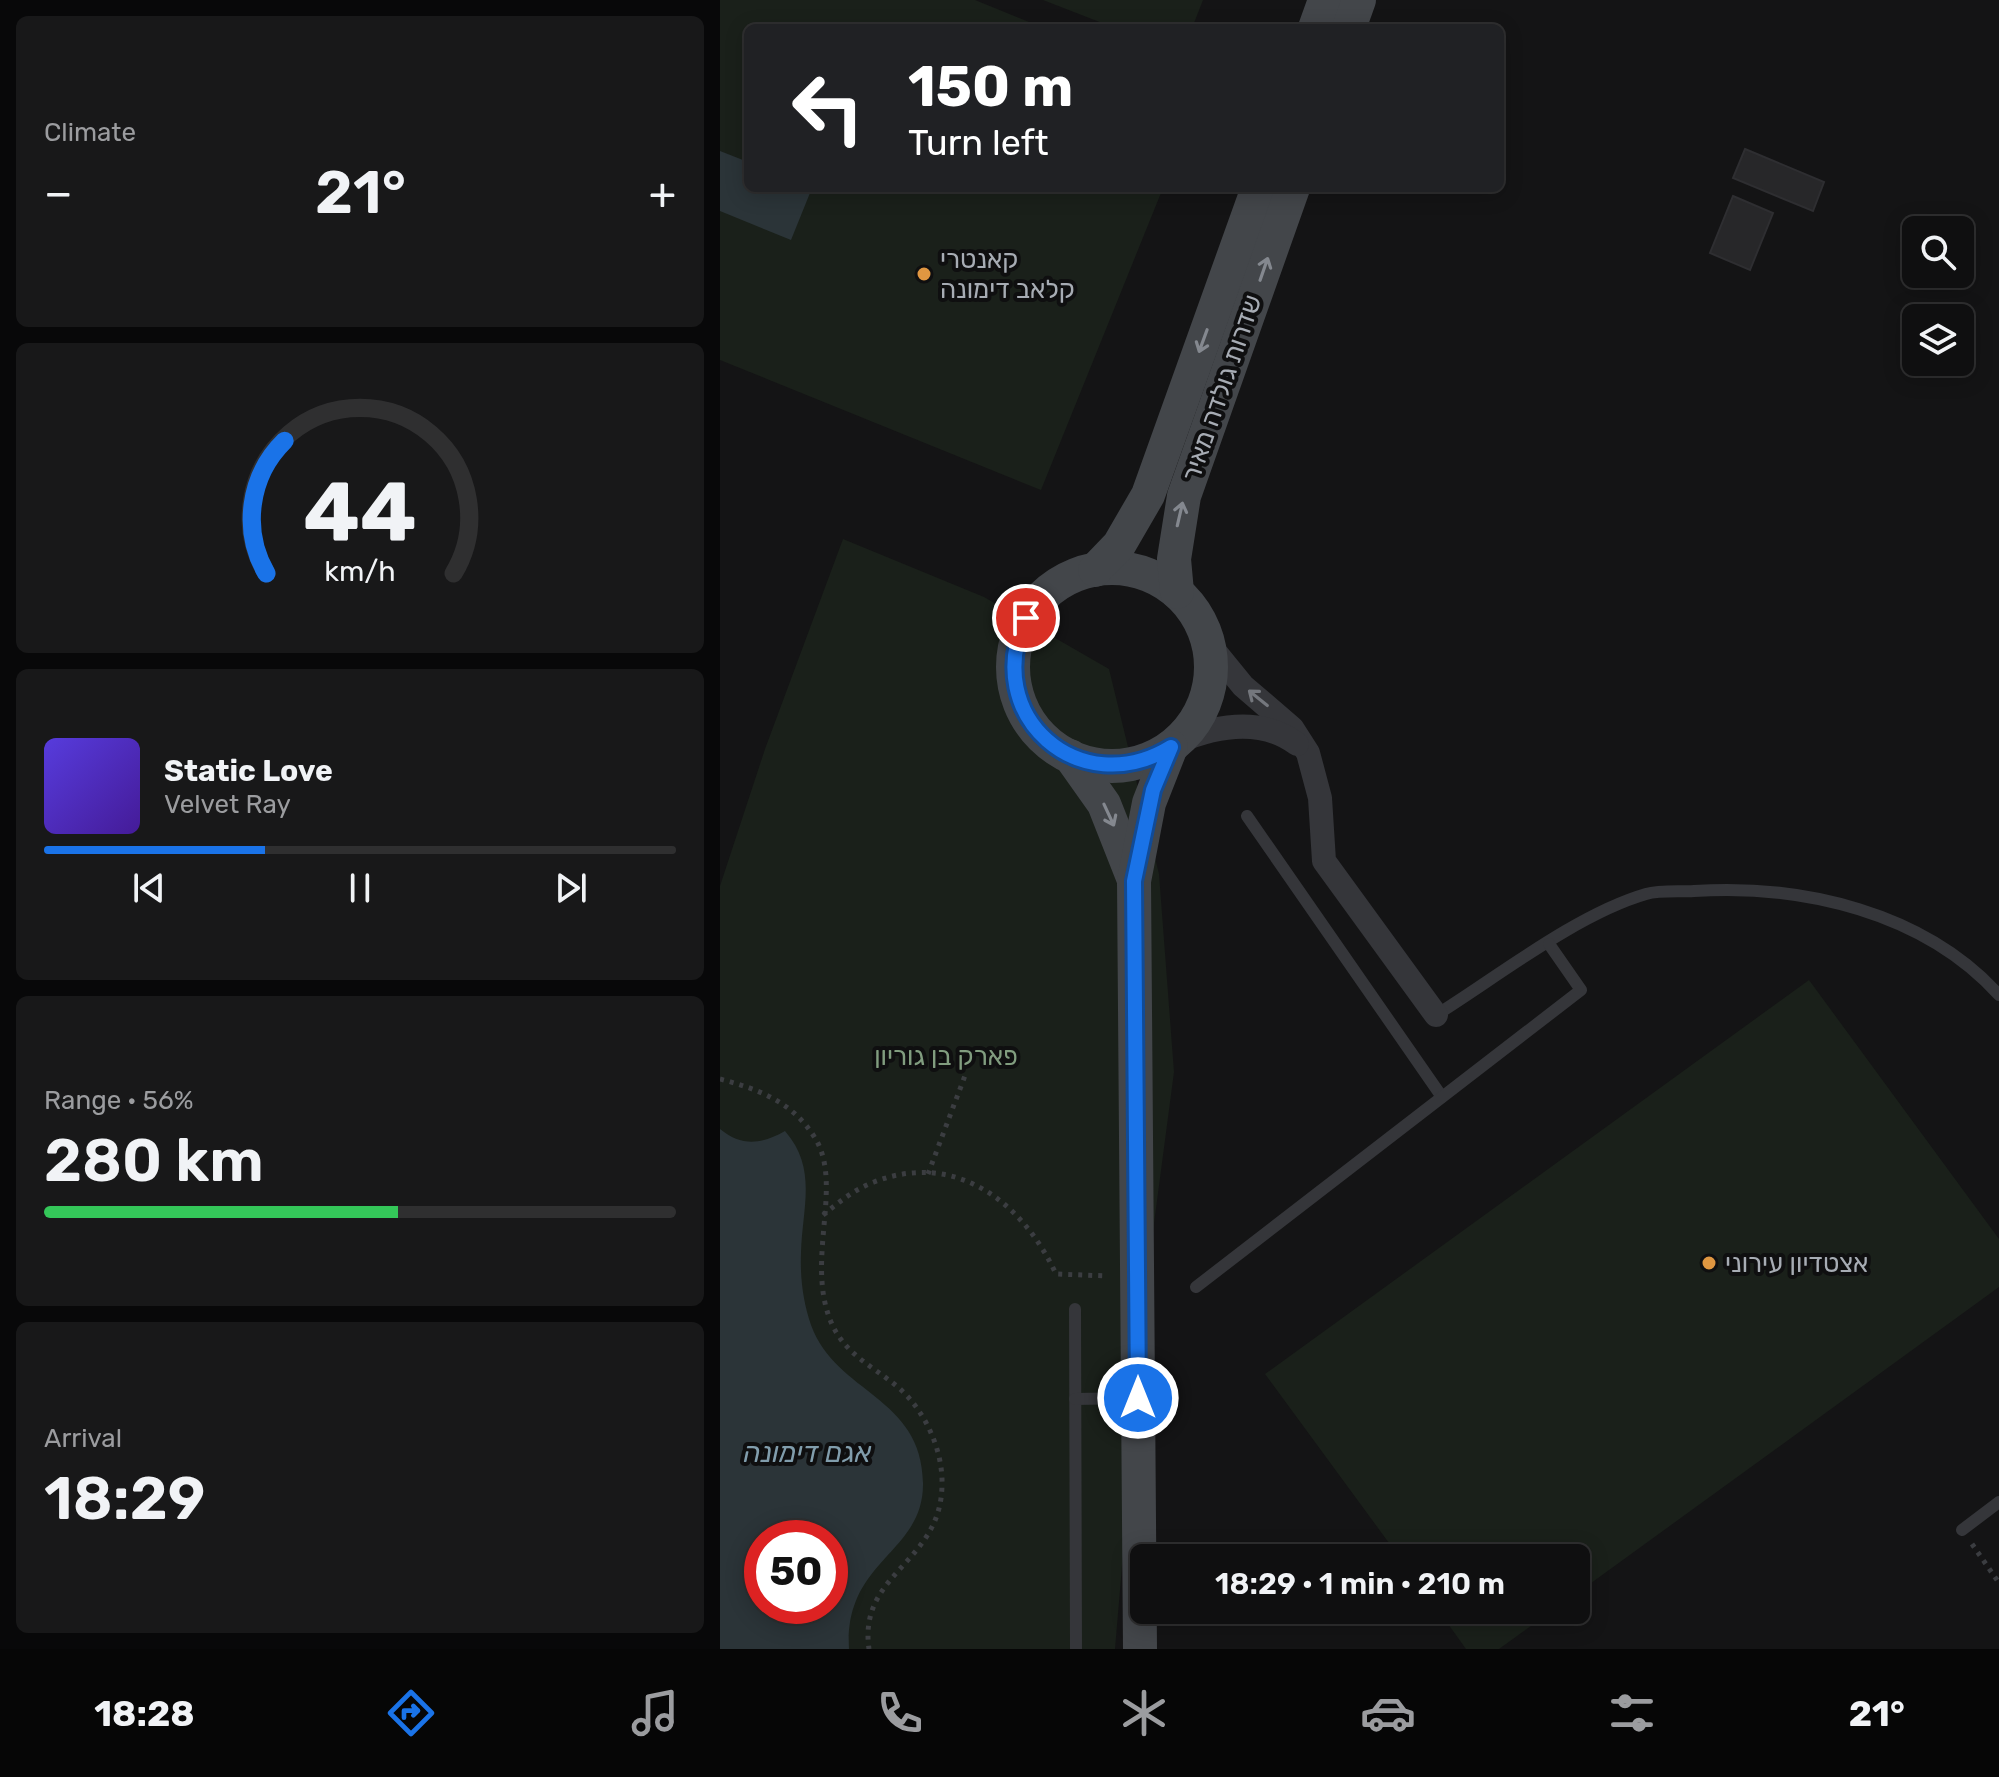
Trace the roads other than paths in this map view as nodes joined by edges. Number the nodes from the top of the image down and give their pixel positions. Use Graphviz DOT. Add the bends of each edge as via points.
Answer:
graph roads {
  1 [pos="1325,0"];
  2 [pos="1359,0"];
  3 [pos="1316,24"];
  4 [pos="1350,24"];
  5 [pos="1257,192"];
  6 [pos="1292,192"];
  7 [pos="1095,570"];
  8 [pos="1177,592"];
  9 [pos="1208,643"];
  10 [pos="1174,744"];
  11 [pos="1308,753"];
  12 [pos="1070,756"];
  13 [pos="1247,816"];
  14 [pos="1134,881"];
  15 [pos="1549,944"];
  16 [pos="1999,995"];
  17 [pos="1436,1015"];
  18 [pos="1442,1097"];
  19 [pos="1196,1287"];
  20 [pos="1075,1309"];
  21 [pos="1138,1398"];
  22 [pos="1075,1399"];
  23 [pos="1999,1502"];
  24 [pos="1962,1530"];
  25 [pos="1076,1649"];
  26 [pos="1140,1649"];
  1 -- 3 [label="main road"];
  2 -- 4 [label="main road"];
  5 -- 7 [label="main road, שדרות גולדה מאיר, one-way" via="1148,495 1119,545"];
  8 -- 6 [label="main road, שדרות גולדה מאיר, one-way" via="1174,559 1184,496"];
  7 -- 8 [label="main road" via="1132,570"];
  7 -- 12 [label="main road" via="1067,579 1044,596 1019,632 1013,660 1016,690 1028,719"];
  8 -- 9 [label="main road" via="1196,615"];
  9 -- 10 [label="main road" via="1207,697 1195,722"];
  11 -- 9 [label="street, one-way" via="1292,728 1243,686"];
  10 -- 11 [label="street" via="1203,730 1246,726 1288,737"];
  10 -- 12 [label="main road" via="1127,764 1093,764"];
  10 -- 14 [label="main road" via="1153,790"];
  11 -- 17 [label="street" via="1320,798 1324,861"];
  12 -- 14 [label="main road, one-way" via="1104,804"];
  13 -- 18 [label="lane"];
  14 -- 21 [label="main road"];
  15 -- 16 [label="lane" via="1586,920 1647,894 1786,892 1862,909 1926,937"];
  15 -- 17 [label="lane"];
  15 -- 18 [label="lane" via="1581,990"];
  18 -- 19 [label="lane"];
  20 -- 22 [label="lane"];
  21 -- 22 [label="lane"];
  21 -- 26 [label="main road"];
  22 -- 25 [label="lane"];
  23 -- 24 [label="lane"];
}
